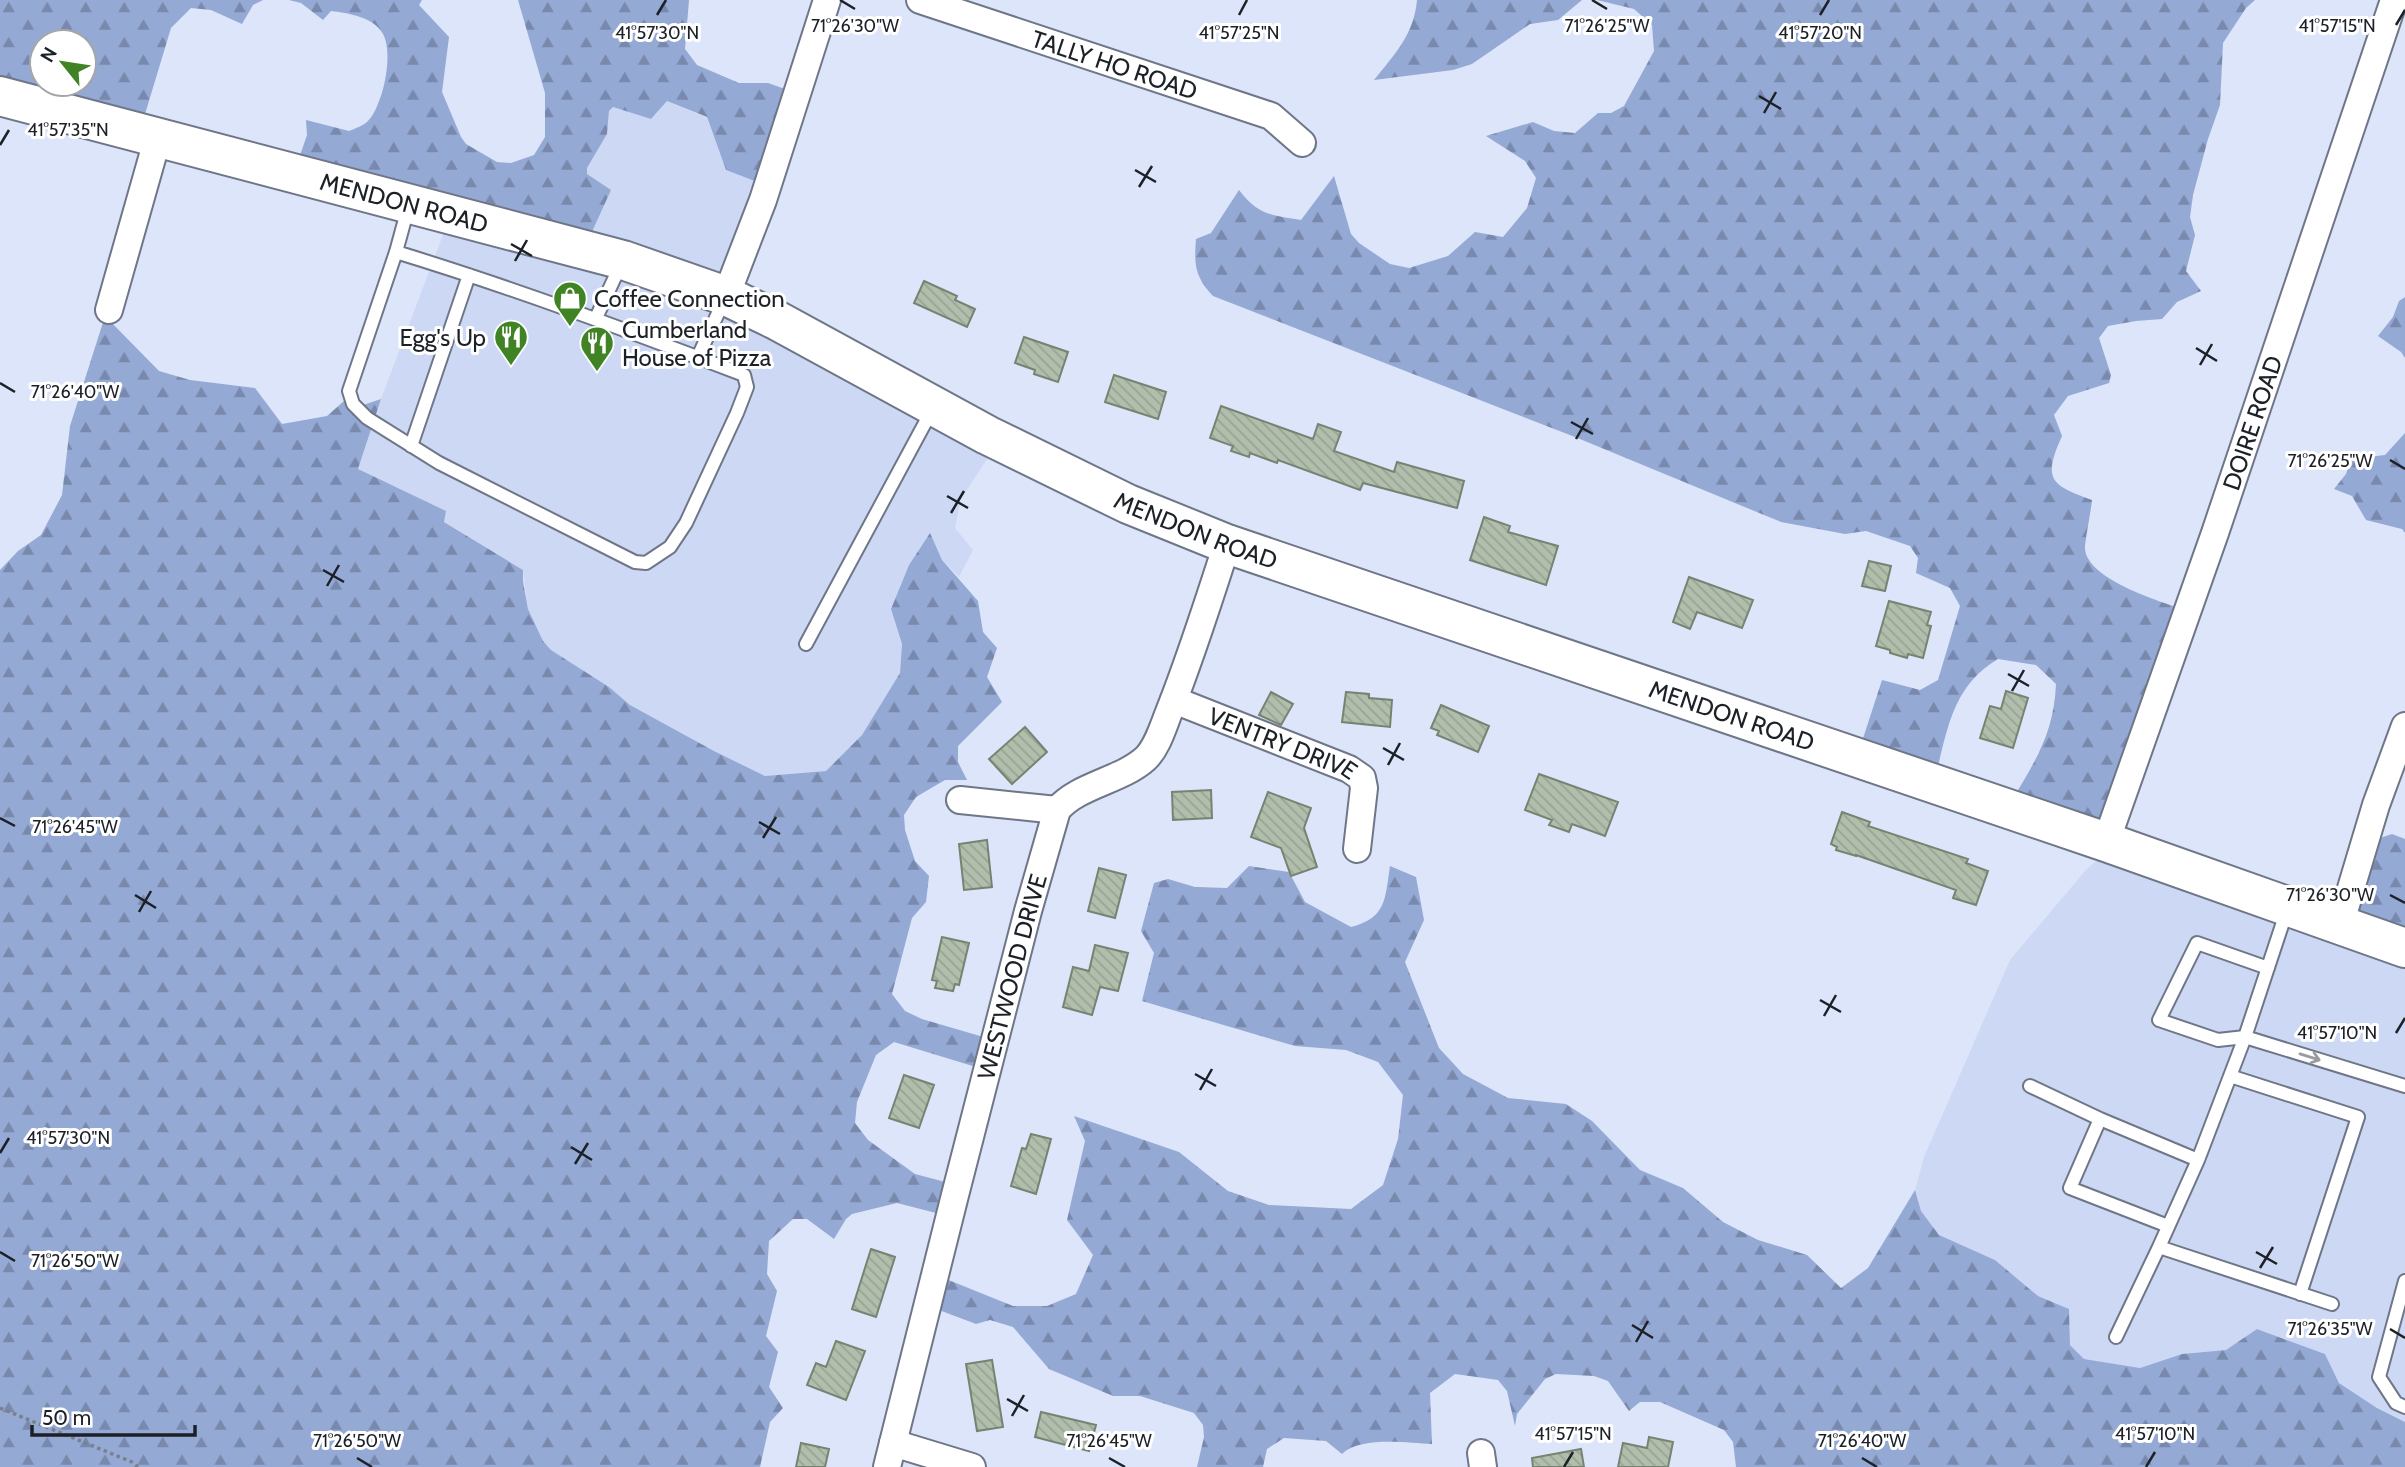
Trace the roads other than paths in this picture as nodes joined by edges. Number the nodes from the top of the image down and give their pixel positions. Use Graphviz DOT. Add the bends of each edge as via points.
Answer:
graph roads {
  1 [pos="827,0"];
  2 [pos="920,0"];
  3 [pos="2394,0"];
  4 [pos="0,96"];
  5 [pos="158,137"];
  6 [pos="1302,144"];
  7 [pos="409,204"];
  8 [pos="396,252"];
  9 [pos="623,260"];
  10 [pos="469,275"];
  11 [pos="726,296"];
  12 [pos="109,310"];
  13 [pos="596,318"];
  14 [pos="698,357"];
  15 [pos="934,407"];
  16 [pos="411,446"];
  17 [pos="1227,544"];
  18 [pos="806,644"];
  19 [pos="1174,701"];
  20 [pos="2405,726"];
  21 [pos="960,800"];
  22 [pos="1057,810"];
  23 [pos="2106,842"];
  24 [pos="1357,849"];
  25 [pos="2289,907"];
  26 [pos="2340,925"];
  27 [pos="2405,948"];
  28 [pos="2268,968"];
  29 [pos="2245,1037"];
  30 [pos="2230,1076"];
  31 [pos="2030,1086"];
  32 [pos="2405,1086"];
  33 [pos="2100,1119"];
  34 [pos="2198,1160"];
  35 [pos="2168,1226"];
  36 [pos="2159,1247"];
  37 [pos="2405,1281"];
  38 [pos="2300,1294"];
  39 [pos="2332,1304"];
  40 [pos="2116,1337"];
  41 [pos="2405,1407"];
  42 [pos="890,1455"];
  43 [pos="972,1467"];
  1 -- 11 [label="street" via="763,200"];
  2 -- 6 [label="street, TALLY HO ROAD" via="1271,116"];
  3 -- 23 [label="street, DOIRE ROAD"];
  4 -- 5 [label="main road, MENDON ROAD"];
  5 -- 7 [label="main road, MENDON ROAD"];
  5 -- 12 [label="street"];
  7 -- 8 [label="lane"];
  7 -- 9 [label="main road, MENDON ROAD"];
  8 -- 10 [label="lane"];
  8 -- 16 [label="lane" via="349,391 353,404 367,418"];
  9 -- 11 [label="main road, MENDON ROAD"];
  9 -- 13 [label="lane"];
  10 -- 13 [label="lane"];
  10 -- 16 [label="lane"];
  11 -- 14 [label="lane"];
  11 -- 15 [label="main road, MENDON ROAD"];
  13 -- 14 [label="lane"];
  14 -- 16 [label="lane" via="744,375 747,387 686,523 670,547 646,563 635,562"];
  15 -- 17 [label="main road, MENDON ROAD" via="1128,504"];
  15 -- 18 [label="lane"];
  17 -- 19 [label="street"];
  17 -- 23 [label="main road, MENDON ROAD"];
  19 -- 22 [label="street" via="1146,759 1065,800"];
  19 -- 24 [label="street, VENTRY DRIVE" via="1362,778"];
  20 -- 26 [label="street"];
  21 -- 22 [label="street"];
  22 -- 42 [label="street, WESTWOOD DRIVE"];
  23 -- 25 [label="main road, MENDON ROAD"];
  25 -- 26 [label="main road, MENDON ROAD"];
  25 -- 28 [label="lane"];
  26 -- 27 [label="main road, MENDON ROAD"];
  28 -- 29 [label="lane"];
  28 -- 29 [label="lane" via="2197,943 2160,1020 2218,1041"];
  29 -- 30 [label="lane"];
  29 -- 32 [label="lane, one-way"];
  30 -- 34 [label="lane"];
  30 -- 38 [label="lane" via="2358,1117"];
  31 -- 33 [label="lane"];
  33 -- 34 [label="lane"];
  33 -- 35 [label="lane" via="2070,1188"];
  34 -- 35 [label="lane"];
  35 -- 36 [label="lane"];
  36 -- 38 [label="lane"];
  36 -- 40 [label="lane"];
  37 -- 41 [label="lane" via="2379,1377 2396,1403"];
  38 -- 39 [label="lane"];
  42 -- 43 [label="street"];
}
